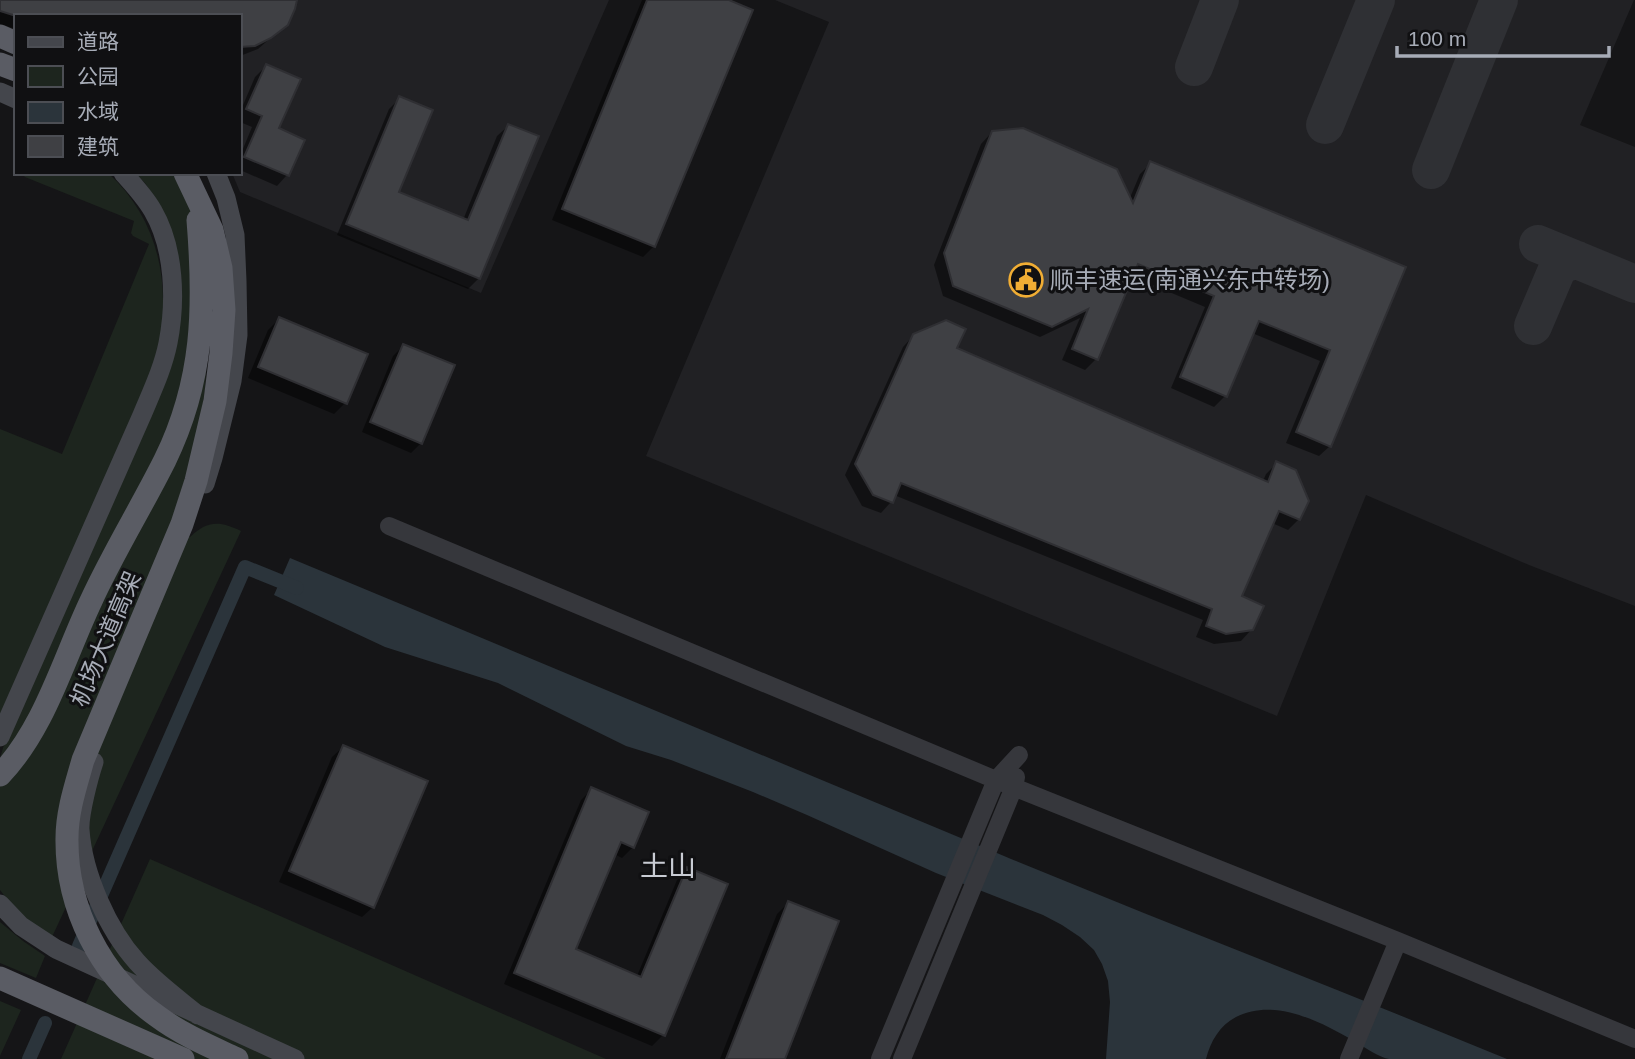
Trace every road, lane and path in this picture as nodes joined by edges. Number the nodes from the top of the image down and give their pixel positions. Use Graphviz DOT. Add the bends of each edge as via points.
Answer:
graph roads {
  1 [pos="125,175"];
  2 [pos="187,175"];
  3 [pos="217,175"];
  4 [pos="196,194"];
  5 [pos="389,526"];
  6 [pos="0,737"];
  7 [pos="0,775"];
  8 [pos="996,780"];
  9 [pos="1014,787"];
  10 [pos="0,904"];
  11 [pos="1398,941"];
  12 [pos="0,978"];
  13 [pos="0,993"];
  14 [pos="198,1014"];
  15 [pos="1635,1039"];
  16 [pos="152,1045"];
  17 [pos="1351,1054"];
  18 [pos="183,1059"];
  19 [pos="237,1059"];
  20 [pos="295,1059"];
  21 [pos="880,1059"];
  22 [pos="902,1059"];
  1 -- 6 [label="main road" via="154,212 167,244 172,280 168,343 159,376"];
  2 -- 4 [label="highway, 机场大道高架"];
  3 -- 14 [label="main road" via="234,235 238,335 232,381 195,516 106,730 89,777 80,828 88,871 111,929 137,962"];
  4 -- 7 [label="highway" via="203,301 187,403 166,458 91,600 43,711"];
  4 -- 19 [label="highway, 机场大道高架" via="212,230 221,268 224,310 215,401 182,524 83,760 71,800 67,836 79,914 110,971 156,1016"];
  5 -- 8 [label="street"];
  8 -- 9 [label="street"];
  8 -- 9 [label="street" via="1019,755"];
  8 -- 21 [label="street"];
  9 -- 11 [label="street"];
  9 -- 22 [label="street"];
  10 -- 14 [label="main road" via="21,926 55,949"];
  11 -- 15 [label="street"];
  11 -- 17 [label="street"];
  12 -- 16 [label="highway"];
  13 -- 16 [label="highway" via="69,1025"];
  14 -- 20 [label="main road"];
  16 -- 18 [label="highway"];
}
